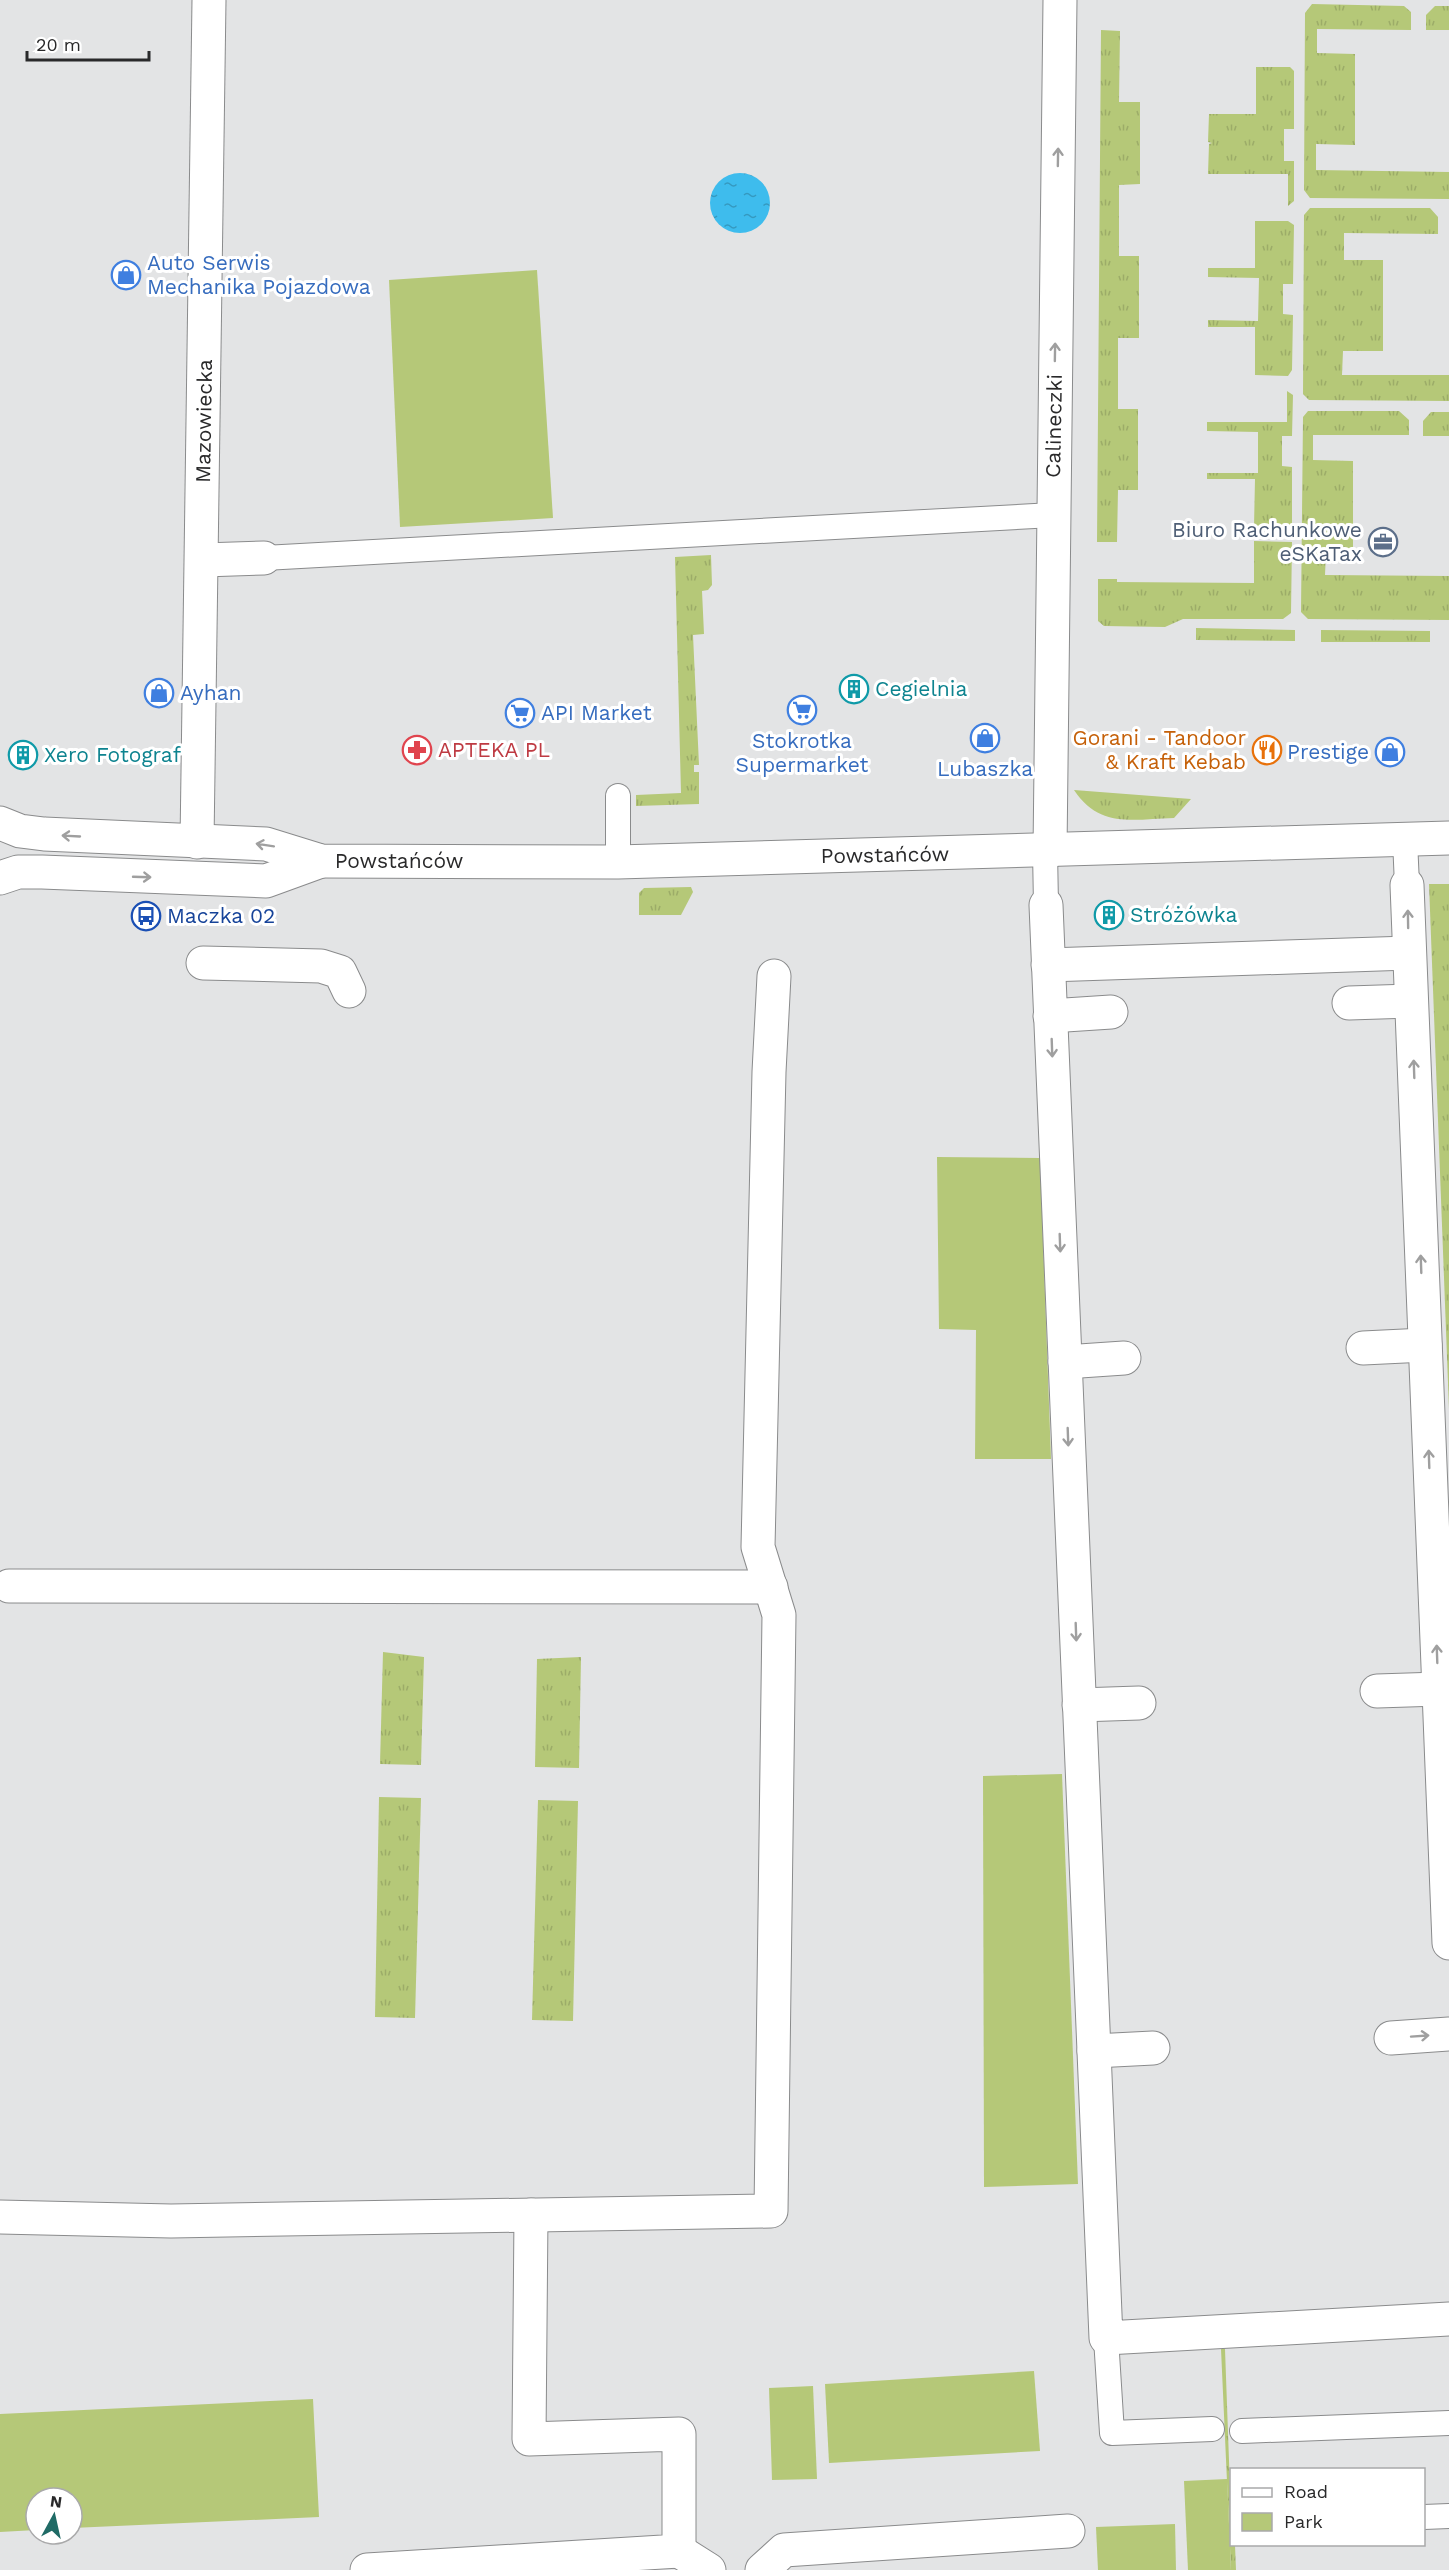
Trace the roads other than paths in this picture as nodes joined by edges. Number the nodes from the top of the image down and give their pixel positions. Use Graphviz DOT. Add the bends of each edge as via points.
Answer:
graph roads {
  1 [pos="209,0"];
  2 [pos="1060,0"];
  3 [pos="1053,515"];
  4 [pos="264,558"];
  5 [pos="203,560"];
  6 [pos="618,796"];
  7 [pos="0,823"];
  8 [pos="1449,838"];
  9 [pos="1406,840"];
  10 [pos="197,842"];
  11 [pos="1048,851"];
  12 [pos="321,861"];
  13 [pos="618,862"];
  14 [pos="0,878"];
  15 [pos="1407,885"];
  16 [pos="1046,905"];
  17 [pos="1409,953"];
  18 [pos="203,963"];
  19 [pos="1048,965"];
  20 [pos="774,976"];
  21 [pos="349,991"];
  22 [pos="1411,1001"];
  23 [pos="1349,1004"];
  24 [pos="1110,1012"];
  25 [pos="1050,1016"];
  26 [pos="1425,1345"];
  27 [pos="1364,1348"];
  28 [pos="1124,1359"];
  29 [pos="1065,1362"];
  30 [pos="9,1586"];
  31 [pos="771,1587"];
  32 [pos="1439,1689"];
  33 [pos="1377,1691"];
  34 [pos="1139,1703"];
  35 [pos="1079,1705"];
  36 [pos="1449,1943"];
  37 [pos="1449,2034"];
  38 [pos="1391,2038"];
  39 [pos="1153,2048"];
  40 [pos="1094,2051"];
  41 [pos="531,2215"];
  42 [pos="0,2217"];
  43 [pos="1449,2319"];
  44 [pos="1106,2338"];
  45 [pos="1449,2423"];
  46 [pos="1212,2429"];
  47 [pos="1242,2431"];
  48 [pos="1449,2516"];
  49 [pos="1425,2517"];
  50 [pos="1068,2531"];
  51 [pos="678,2551"];
  52 [pos="367,2570"];
  53 [pos="709,2570"];
  54 [pos="762,2570"];
  1 -- 5 [label="street, Mazowiecka"];
  3 -- 2 [label="street, Calineczki, one-way"];
  3 -- 4 [label="lane"];
  3 -- 11 [label="street, Calineczki"];
  4 -- 5 [label="street"];
  5 -- 10 [label="street, Mazowiecka"];
  6 -- 13 [label="lane"];
  10 -- 7 [label="street, Powstańców, one-way" via="44,834"];
  8 -- 9 [label="street, Powstańców"];
  9 -- 11 [label="street, Powstańców"];
  9 -- 15 [label="lane"];
  12 -- 10 [label="street, Powstańców, one-way" via="266,844"];
  11 -- 13 [label="street, Powstańców"];
  11 -- 16 [label="lane"];
  12 -- 13 [label="street, Powstańców"];
  14 -- 12 [label="street, Powstańców, one-way" via="42,872 266,881"];
  17 -- 15 [label="street, one-way"];
  16 -- 19 [label="street"];
  17 -- 19 [label="street"];
  17 -- 22 [label="street"];
  18 -- 21 [label="street" via="321,966 340,972"];
  19 -- 25 [label="street"];
  20 -- 31 [label="street" via="758,1546"];
  22 -- 23 [label="street"];
  26 -- 22 [label="street, one-way"];
  24 -- 25 [label="street"];
  25 -- 29 [label="street, one-way"];
  26 -- 27 [label="street"];
  32 -- 26 [label="street, one-way"];
  28 -- 29 [label="street"];
  29 -- 35 [label="street, one-way"];
  30 -- 31 [label="street"];
  31 -- 41 [label="street" via="779,1615 771,2211"];
  32 -- 33 [label="street"];
  32 -- 36 [label="street"];
  34 -- 35 [label="street"];
  35 -- 40 [label="street"];
  38 -- 37 [label="street, one-way"];
  39 -- 40 [label="street"];
  40 -- 44 [label="street"];
  41 -- 42 [label="street" via="142,2221"];
  41 -- 51 [label="street" via="529,2439 679,2434"];
  43 -- 44 [label="street"];
  44 -- 46 [label="lane" via="1112,2433"];
  45 -- 47 [label="lane"];
  48 -- 49 [label="lane"];
  50 -- 54 [label="street" via="784,2550"];
  51 -- 52 [label="street"];
  51 -- 53 [label="street"];
}
